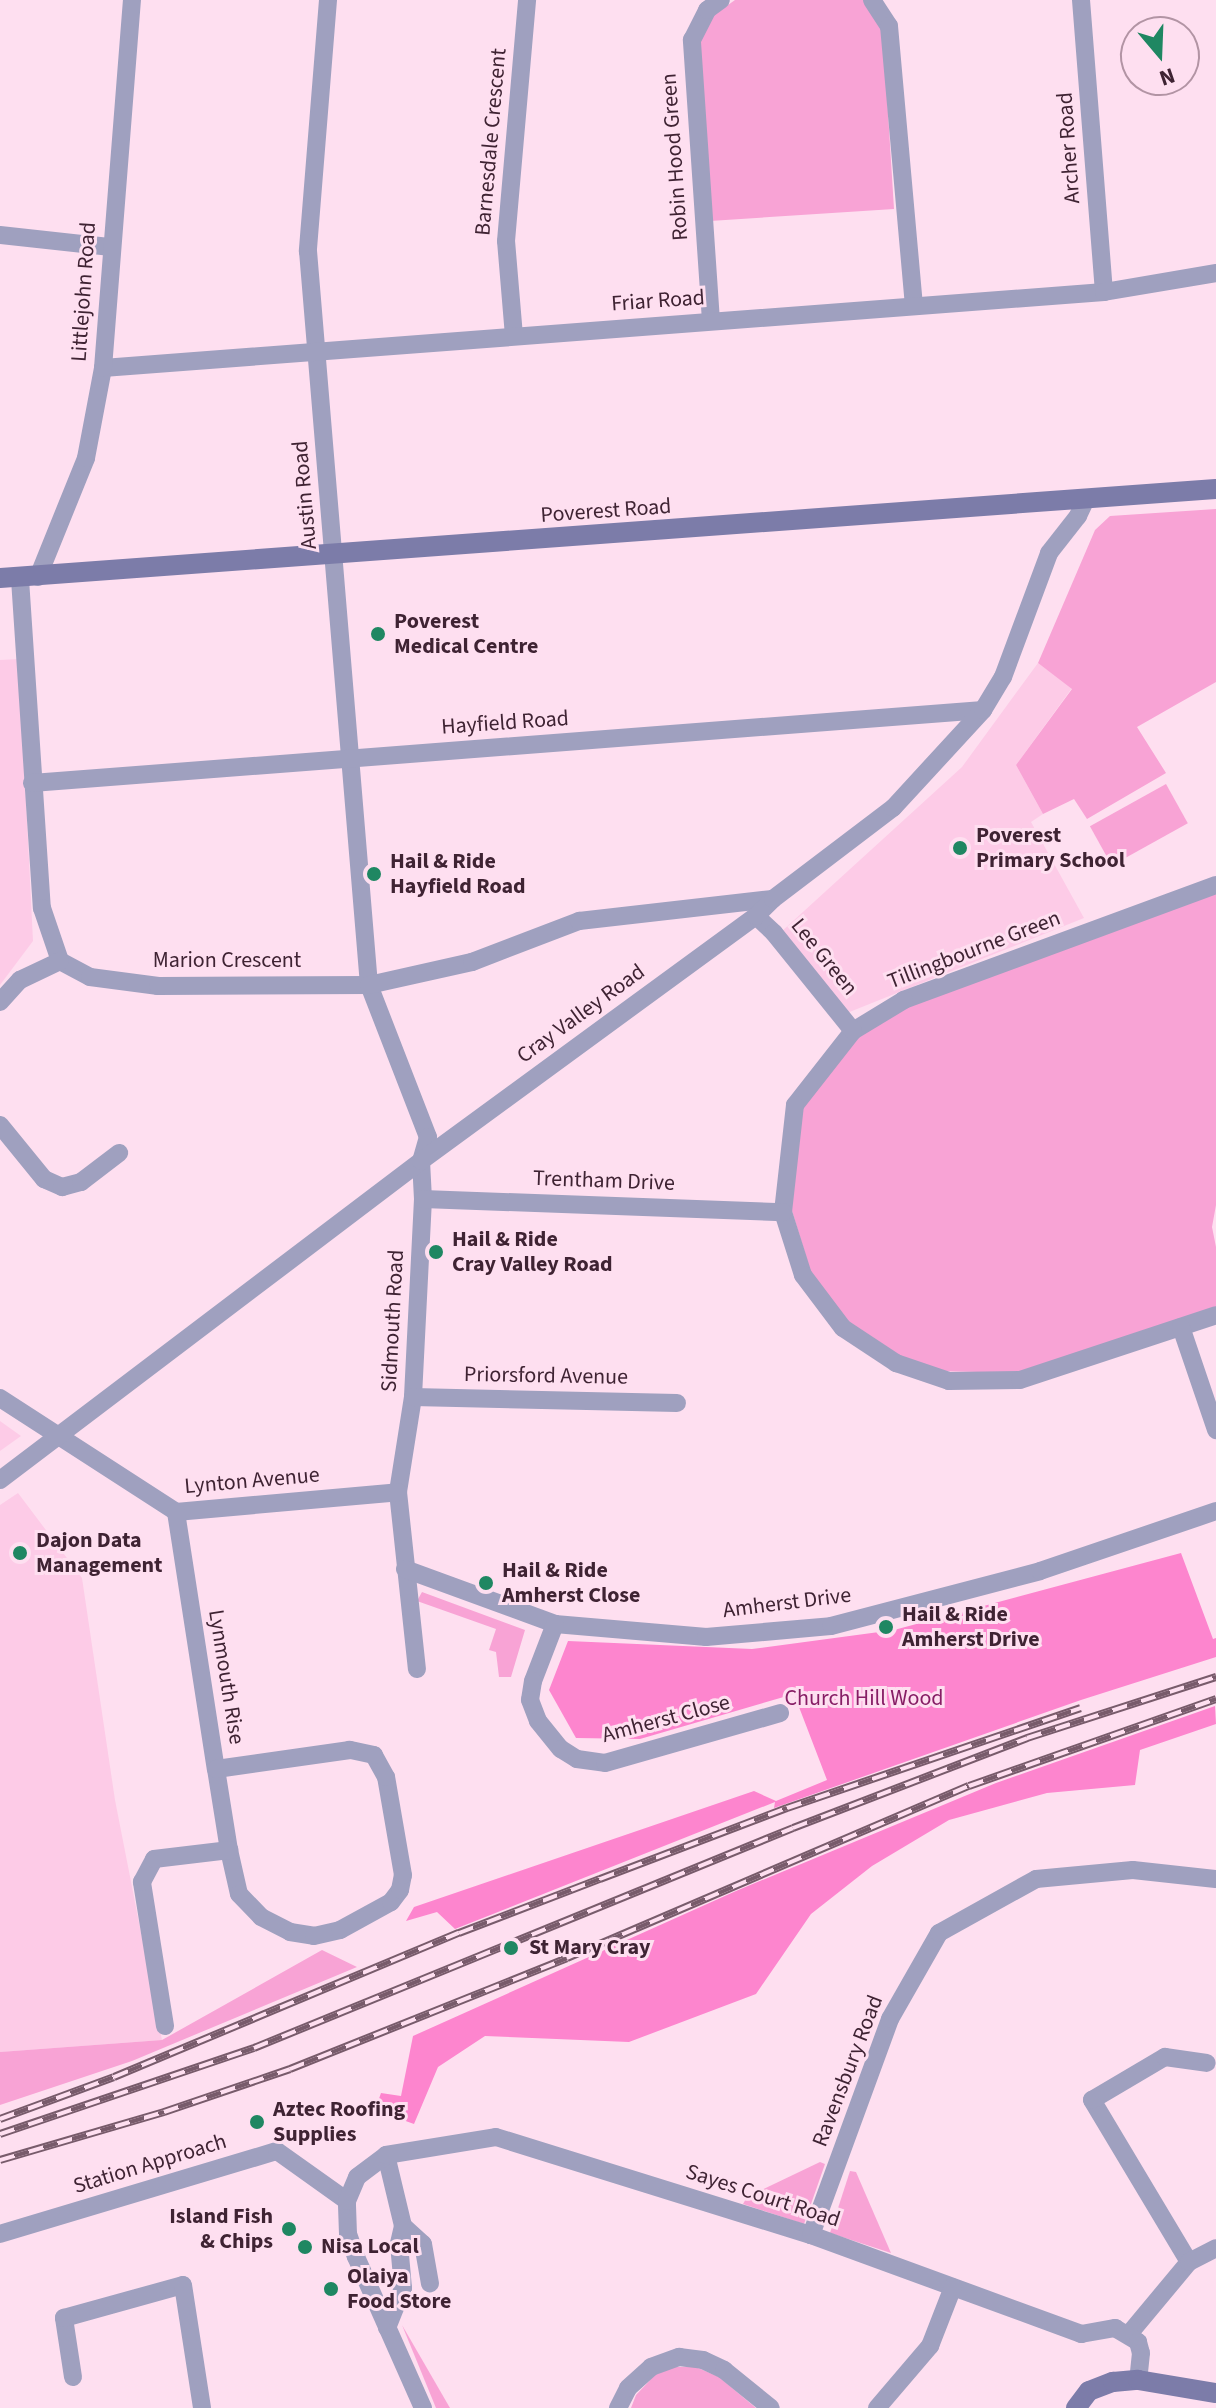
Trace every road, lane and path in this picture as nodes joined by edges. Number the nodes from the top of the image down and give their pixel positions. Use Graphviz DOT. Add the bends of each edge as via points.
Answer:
graph roads {
  1 [pos="132,0"];
  2 [pos="328,0"];
  3 [pos="527,0"];
  4 [pos="721,0"];
  5 [pos="872,0"];
  6 [pos="1081,0"];
  7 [pos="0,235"];
  8 [pos="111,247"];
  9 [pos="1216,273"];
  10 [pos="1104,292"];
  11 [pos="914,306"];
  12 [pos="711,321"];
  13 [pos="514,336"];
  14 [pos="317,351"];
  15 [pos="103,368"];
  16 [pos="1216,489"];
  17 [pos="1086,499"];
  18 [pos="335,556"];
  19 [pos="20,578"];
  20 [pos="983,710"];
  21 [pos="350,759"];
  22 [pos="32,783"];
  23 [pos="1216,885"];
  24 [pos="773,899"];
  25 [pos="756,916"];
  26 [pos="60,961"];
  27 [pos="369,985"];
  28 [pos="0,1002"];
  29 [pos="853,1031"];
  30 [pos="0,1125"];
  31 [pos="119,1153"];
  32 [pos="421,1161"];
  33 [pos="423,1199"];
  34 [pos="783,1212"];
  35 [pos="1216,1315"];
  36 [pos="1181,1327"];
  37 [pos="413,1397"];
  38 [pos="0,1398"];
  39 [pos="677,1403"];
  40 [pos="1216,1430"];
  41 [pos="56,1436"];
  42 [pos="0,1480"];
  43 [pos="398,1492"];
  44 [pos="1216,1511"];
  45 [pos="176,1512"];
  46 [pos="405,1569"];
  47 [pos="555,1624"];
  48 [pos="417,1669"];
  49 [pos="780,1713"];
  50 [pos="216,1769"];
  51 [pos="229,1850"];
  52 [pos="1216,1879"];
  53 [pos="165,2026"];
  54 [pos="1207,2063"];
  55 [pos="386,2155"];
  56 [pos="347,2201"];
  57 [pos="403,2226"];
  58 [pos="0,2234"];
  59 [pos="811,2235"];
  60 [pos="1216,2248"];
  61 [pos="1189,2262"];
  62 [pos="430,2283"];
  63 [pos="953,2287"];
  64 [pos="387,2328"];
  65 [pos="1129,2334"];
  66 [pos="73,2377"];
  67 [pos="1138,2380"];
  68 [pos="1216,2393"];
  69 [pos="202,2408"];
  70 [pos="423,2408"];
  71 [pos="618,2408"];
  72 [pos="771,2408"];
  73 [pos="877,2408"];
  74 [pos="1076,2408"];
  1 -- 8 [label="street, Littlejohn Road"];
  2 -- 14 [label="street, Austin Road" via="308,251"];
  3 -- 13 [label="street, Barnesdale Crescent" via="506,241"];
  4 -- 12 [label="street, Robin Hood Green" via="707,10 692,40"];
  5 -- 11 [label="street" via="889,26"];
  6 -- 10 [label="street, Archer Road"];
  7 -- 8 [label="street"];
  8 -- 15 [label="street, Littlejohn Road"];
  9 -- 10 [label="street, Friar Road"];
  10 -- 11 [label="street, Friar Road"];
  11 -- 12 [label="street, Friar Road"];
  12 -- 13 [label="street, Friar Road"];
  13 -- 14 [label="street, Friar Road"];
  14 -- 15 [label="street, Friar Road"];
  14 -- 18 [label="street, Austin Road"];
  15 -- 19 [label="street, Littlejohn Road" via="86,458"];
  16 -- 17 [label="street, Poverest Road"];
  17 -- 18 [label="street, Poverest Road"];
  17 -- 20 [label="street, Cray Valley Road" via="1049,553 1003,677"];
  18 -- 19 [label="street, Poverest Road"];
  18 -- 21 [label="street, Austin Road"];
  19 -- 22 [label="street"];
  20 -- 21 [label="street, Hayfield Road"];
  20 -- 24 [label="street, Cray Valley Road" via="893,808"];
  21 -- 22 [label="street, Hayfield Road"];
  21 -- 27 [label="street, Austin Road"];
  22 -- 26 [label="street" via="42,908"];
  23 -- 29 [label="street, Tillingbourne Green" via="904,1000"];
  24 -- 25 [label="street, Cray Valley Road"];
  24 -- 27 [label="street, Marion Crescent" via="579,921 472,962"];
  25 -- 29 [label="street, Lee Green"];
  25 -- 32 [label="street, Cray Valley Road"];
  26 -- 27 [label="street, Marion Crescent" via="90,977 158,986"];
  26 -- 28 [label="street" via="20,980"];
  27 -- 32 [label="street, Sidmouth Road" via="428,1137"];
  29 -- 34 [label="street, Tillingbourne Green" via="795,1105"];
  30 -- 31 [label="street" via="44,1179 62,1187 81,1182"];
  32 -- 33 [label="street, Sidmouth Road"];
  32 -- 41 [label="street, Cray Valley Road"];
  33 -- 34 [label="street, Trentham Drive"];
  33 -- 37 [label="street, Sidmouth Road"];
  34 -- 36 [label="street, Tillingbourne Green" via="803,1275 843,1328 896,1363 949,1381 1020,1380"];
  35 -- 36 [label="street, Tillingbourne Green"];
  36 -- 40 [label="street"];
  37 -- 39 [label="street, Priorsford Avenue"];
  37 -- 43 [label="street, Sidmouth Road"];
  38 -- 41 [label="street, Lynton Avenue"];
  41 -- 42 [label="street, Cray Valley Road"];
  41 -- 45 [label="street, Lynton Avenue"];
  43 -- 45 [label="street, Lynton Avenue"];
  43 -- 46 [label="street, Sidmouth Road"];
  44 -- 47 [label="street, Amherst Drive" via="1040,1571 831,1626 706,1637"];
  45 -- 50 [label="street, Lynmouth Rise"];
  46 -- 47 [label="street, Amherst Drive"];
  46 -- 48 [label="street, Sidmouth Road"];
  47 -- 49 [label="street, Amherst Close" via="530,1700 538,1721 561,1749 577,1759 605,1763"];
  50 -- 51 [label="street, Lynmouth Rise"];
  50 -- 51 [label="street" via="350,1750 374,1755 386,1777 403,1875 391,1902 340,1930 314,1936 290,1932 261,1917 239,1894"];
  51 -- 53 [label="street" via="154,1859 142,1882"];
  52 -- 59 [label="street, Ravensbury Road" via="1133,1870 1036,1879 939,1933 890,2019"];
  54 -- 61 [label="street" via="1165,2057 1092,2100"];
  55 -- 56 [label="street" via="357,2177"];
  55 -- 57 [label="street"];
  55 -- 59 [label="street, Sayes Court Road" via="496,2137"];
  56 -- 58 [label="street, Station Approach" via="277,2151"];
  56 -- 64 [label="street" via="348,2234"];
  57 -- 62 [label="street" via="423,2244"];
  57 -- 64 [label="street" via="403,2288"];
  59 -- 63 [label="street, Sayes Court Road"];
  60 -- 61 [label="street"];
  61 -- 65 [label="street"];
  63 -- 65 [label="street, Sayes Court Road" via="1081,2334 1115,2328"];
  63 -- 73 [label="street" via="930,2346"];
  64 -- 70 [label="street"];
  65 -- 67 [label="street" via="1141,2353"];
  66 -- 69 [label="street" via="63,2309 183,2285"];
  67 -- 68 [label="street"];
  67 -- 74 [label="street" via="1089,2391"];
  71 -- 72 [label="street" via="628,2388 651,2367 679,2357 724,2370"];
}
